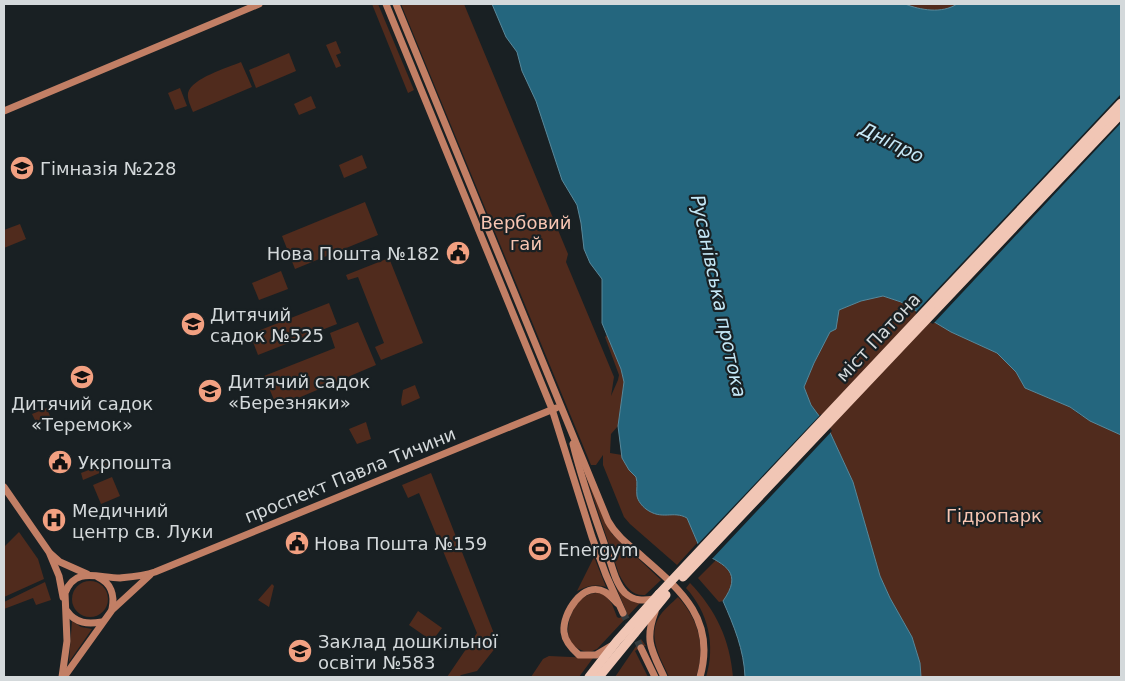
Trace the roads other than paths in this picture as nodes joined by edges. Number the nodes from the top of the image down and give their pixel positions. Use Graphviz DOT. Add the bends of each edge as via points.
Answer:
graph roads {
  1 [pos="259,4"];
  2 [pos="386,4"];
  3 [pos="396,4"];
  4 [pos="1121,103"];
  5 [pos="4,111"];
  6 [pos="1121,114"];
  7 [pos="561,406"];
  8 [pos="552,409"];
  9 [pos="570,428"];
  10 [pos="4,487"];
  11 [pos="49,552"];
  12 [pos="88,574"];
  13 [pos="151,574"];
  14 [pos="96,576"];
  15 [pos="659,598"];
  16 [pos="64,600"];
  17 [pos="619,605"];
  18 [pos="66,609"];
  19 [pos="112,610"];
  20 [pos="623,613"];
  21 [pos="102,622"];
  22 [pos="617,641"];
  23 [pos="641,648"];
  24 [pos="610,662"];
  25 [pos="63,677"];
  26 [pos="589,677"];
  27 [pos="599,677"];
  28 [pos="606,677"];
  29 [pos="654,677"];
  30 [pos="664,677"];
  31 [pos="700,677"];
  1 -- 5 [label="main road"];
  2 -- 8 [label="main road"];
  3 -- 7 [label="main road"];
  4 -- 15 [label="highway, міст Патона, bridge"];
  6 -- 15 [label="highway, міст Патона, bridge"];
  7 -- 8 [label="main road, проспект Павла Тичини"];
  7 -- 9 [label="main road"];
  8 -- 13 [label="main road, проспект Павла Тичини"];
  8 -- 17 [label="main road" via="592,536"];
  9 -- 15 [label="main road" via="579,466 617,581 634,599 643,602"];
  9 -- 31 [label="main road" via="612,528 690,603 704,640"];
  10 -- 11 [label="main road"];
  11 -- 12 [label="main road, проспект Павла Тичини" via="60,562"];
  11 -- 16 [label="main road, проспект Павла Тичини"];
  12 -- 14 [label="main road, проспект Павла Тичини"];
  12 -- 16 [label="main road" via="73,580"];
  13 -- 14 [label="main road, проспект Павла Тичини" via="119,578"];
  13 -- 19 [label="main road, проспект Павла Тичини"];
  14 -- 19 [label="main road" via="112,590"];
  15 -- 22 [label="highway"];
  15 -- 24 [label="highway"];
  15 -- 30 [label="main road" via="649,640"];
  16 -- 18 [label="main road, проспект Павла Тичини"];
  17 -- 20 [label="main road"];
  17 -- 22 [label="main road" via="606,592 597,590 583,594 566,615 564,634 579,655 596,655"];
  18 -- 21 [label="main road" via="79,622"];
  18 -- 25 [label="main road, проспект Павла Тичини"];
  19 -- 21 [label="main road, проспект Павла Тичини"];
  21 -- 25 [label="main road, проспект Павла Тичини"];
  22 -- 26 [label="highway"];
  23 -- 29 [label="main road"];
  24 -- 27 [label="highway"];
  24 -- 28 [label="main road"];
}
